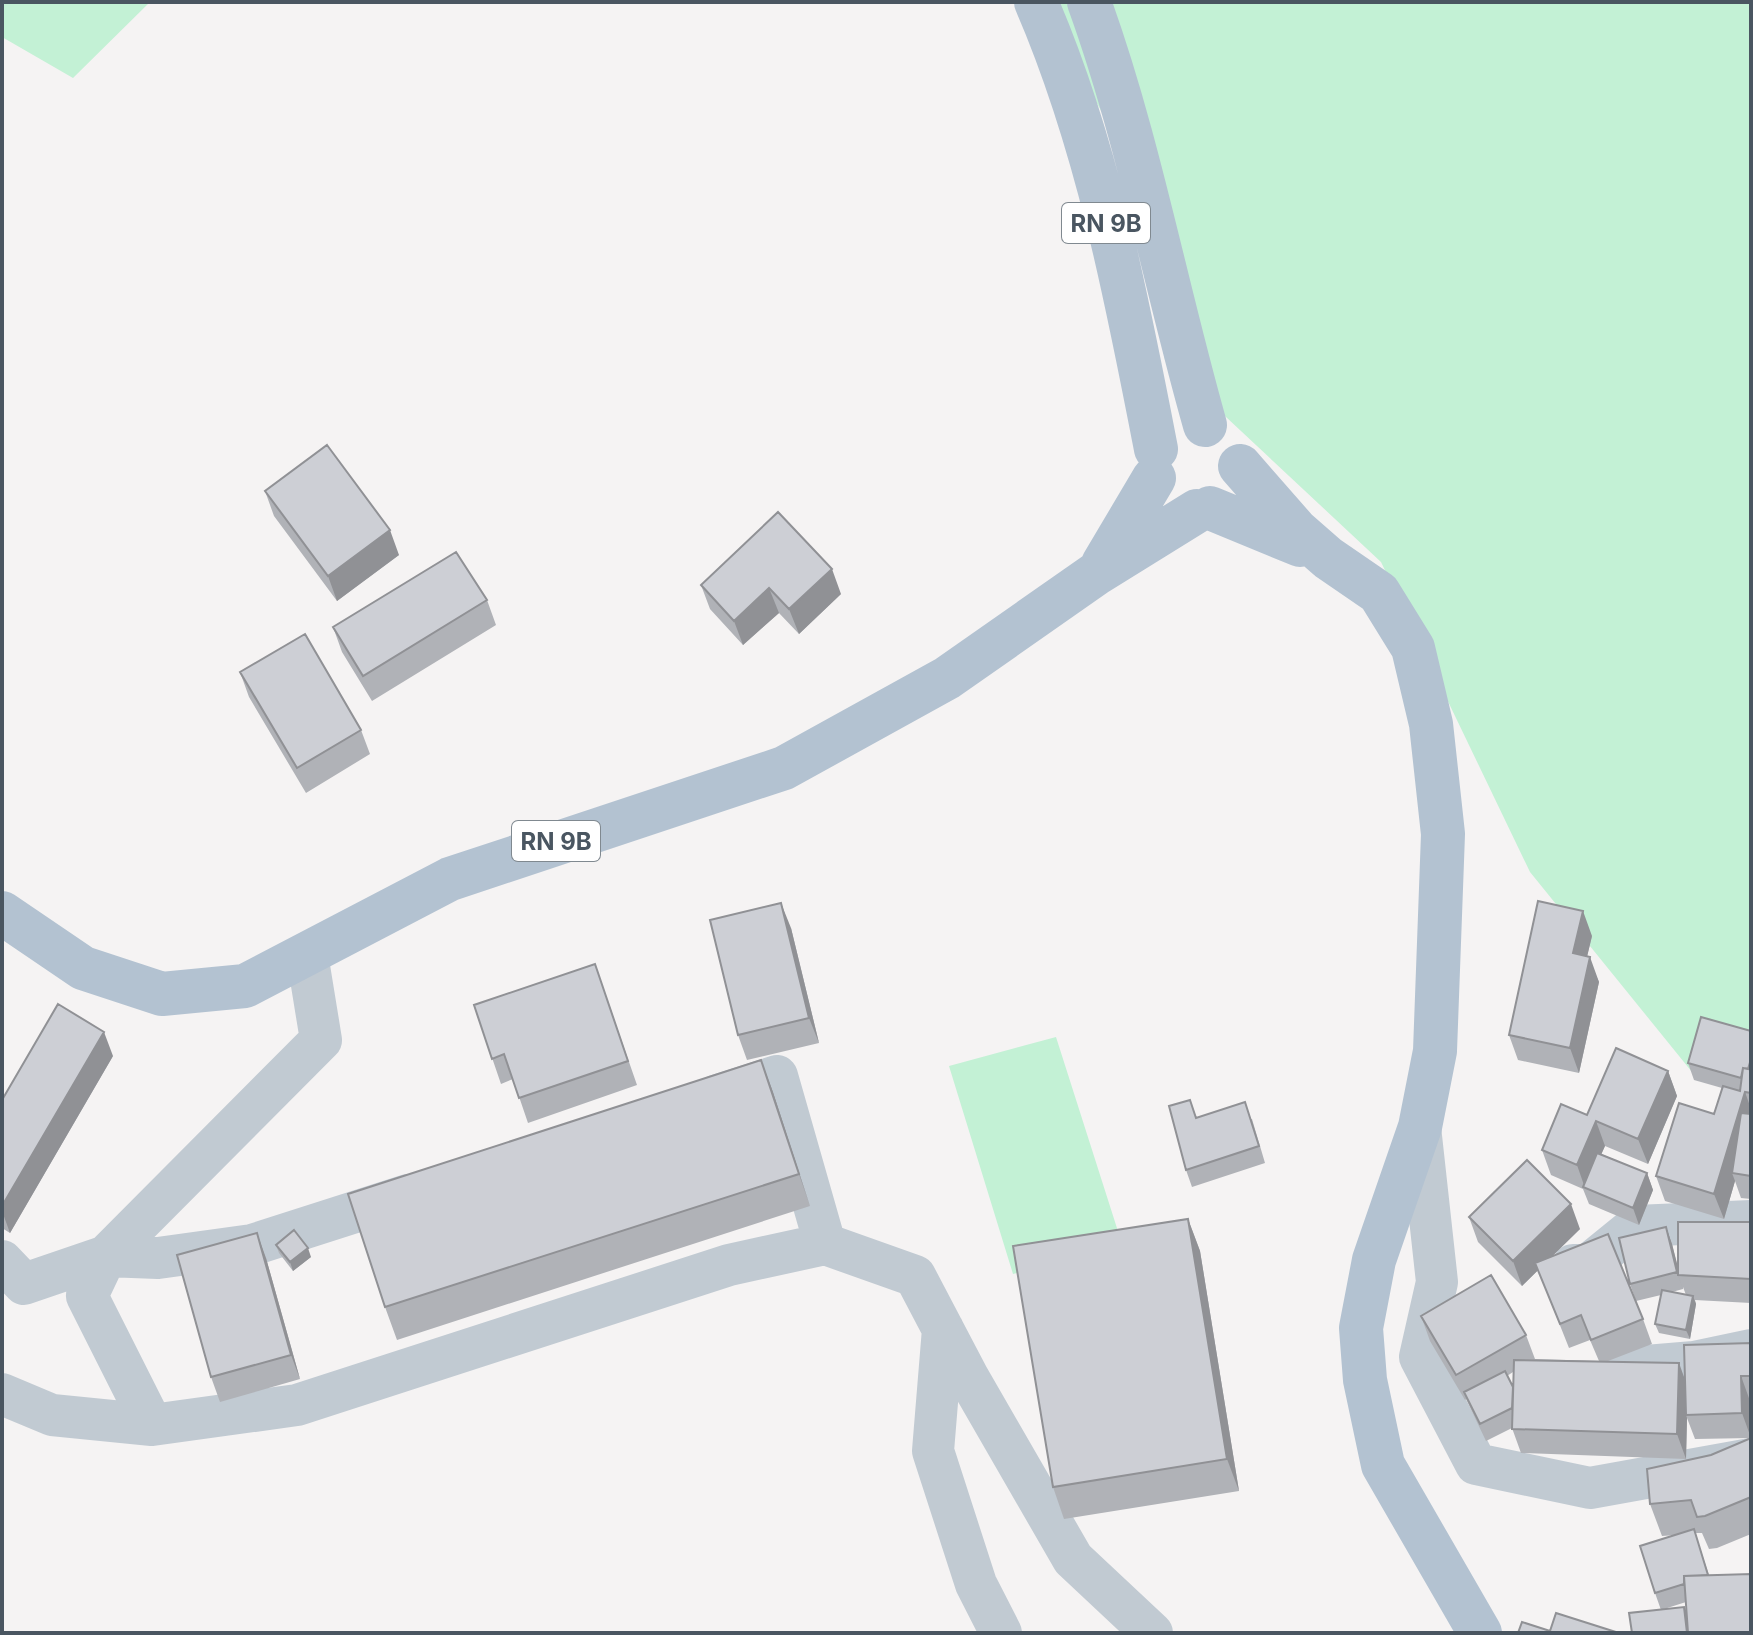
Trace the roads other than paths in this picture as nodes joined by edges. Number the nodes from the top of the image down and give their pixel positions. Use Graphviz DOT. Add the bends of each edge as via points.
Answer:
graph roads {
  1 [pos="1036,2"];
  2 [pos="1089,2"];
  3 [pos="1205,425"];
  4 [pos="1155,464"];
  5 [pos="1240,466"];
  6 [pos="1203,510"];
  7 [pos="1328,558"];
  8 [pos="1097,573"];
  9 [pos="2,913"];
  10 [pos="307,954"];
  11 [pos="672,1110"];
  12 [pos="1420,1127"];
  13 [pos="447,1183"];
  14 [pos="1751,1221"];
  15 [pos="825,1244"];
  16 [pos="106,1256"];
  17 [pos="2,1261"];
  18 [pos="1573,1265"];
  19 [pos="943,1329"];
  20 [pos="1751,1350"];
  21 [pos="1608,1369"];
  22 [pos="2,1394"];
  23 [pos="152,1425"];
  24 [pos="1751,1459"];
  25 [pos="1001,1633"];
  26 [pos="1152,1633"];
  27 [pos="1480,1633"];
  1 -- 4 [label="main road, RN 9B" via="1062,61 1083,132"];
  2 -- 3 [label="main road, RN 9B" via="1140,171"];
  3 -- 4 [label="main road" via="1176,428"];
  3 -- 5 [label="main road" via="1229,440"];
  4 -- 6 [label="main road" via="1169,502"];
  4 -- 8 [label="main road, RN 9B"];
  5 -- 6 [label="main road" via="1232,492"];
  5 -- 7 [label="main road" via="1286,520"];
  6 -- 7 [label="main road"];
  6 -- 8 [label="main road, RN 9B"];
  7 -- 12 [label="main road" via="1379,593 1400,626 1413,648 1431,724 1443,834 1440,976 1435,1051"];
  8 -- 10 [label="main road, RN 9B" via="947,678 784,768 450,879"];
  9 -- 10 [label="main road, RN 9B" via="83,968 162,994 245,986"];
  10 -- 16 [label="street" via="321,1040"];
  11 -- 15 [label="street" via="777,1076"];
  12 -- 24 [label="street" via="1437,1282 1420,1357 1476,1464 1590,1488"];
  12 -- 27 [label="main road" via="1374,1260 1361,1328 1365,1380 1383,1465"];
  13 -- 16 [label="street" via="252,1245 158,1258"];
  14 -- 18 [label="street" via="1636,1226 1588,1265"];
  15 -- 19 [label="street" via="915,1276"];
  15 -- 23 [label="street" via="729,1265 297,1405"];
  16 -- 17 [label="street" via="24,1284"];
  16 -- 23 [label="street" via="87,1296"];
  19 -- 25 [label="street" via="933,1451 976,1584"];
  19 -- 26 [label="street" via="1073,1559"];
  20 -- 21 [label="street" via="1694,1362"];
  22 -- 23 [label="street" via="52,1415"];
}
